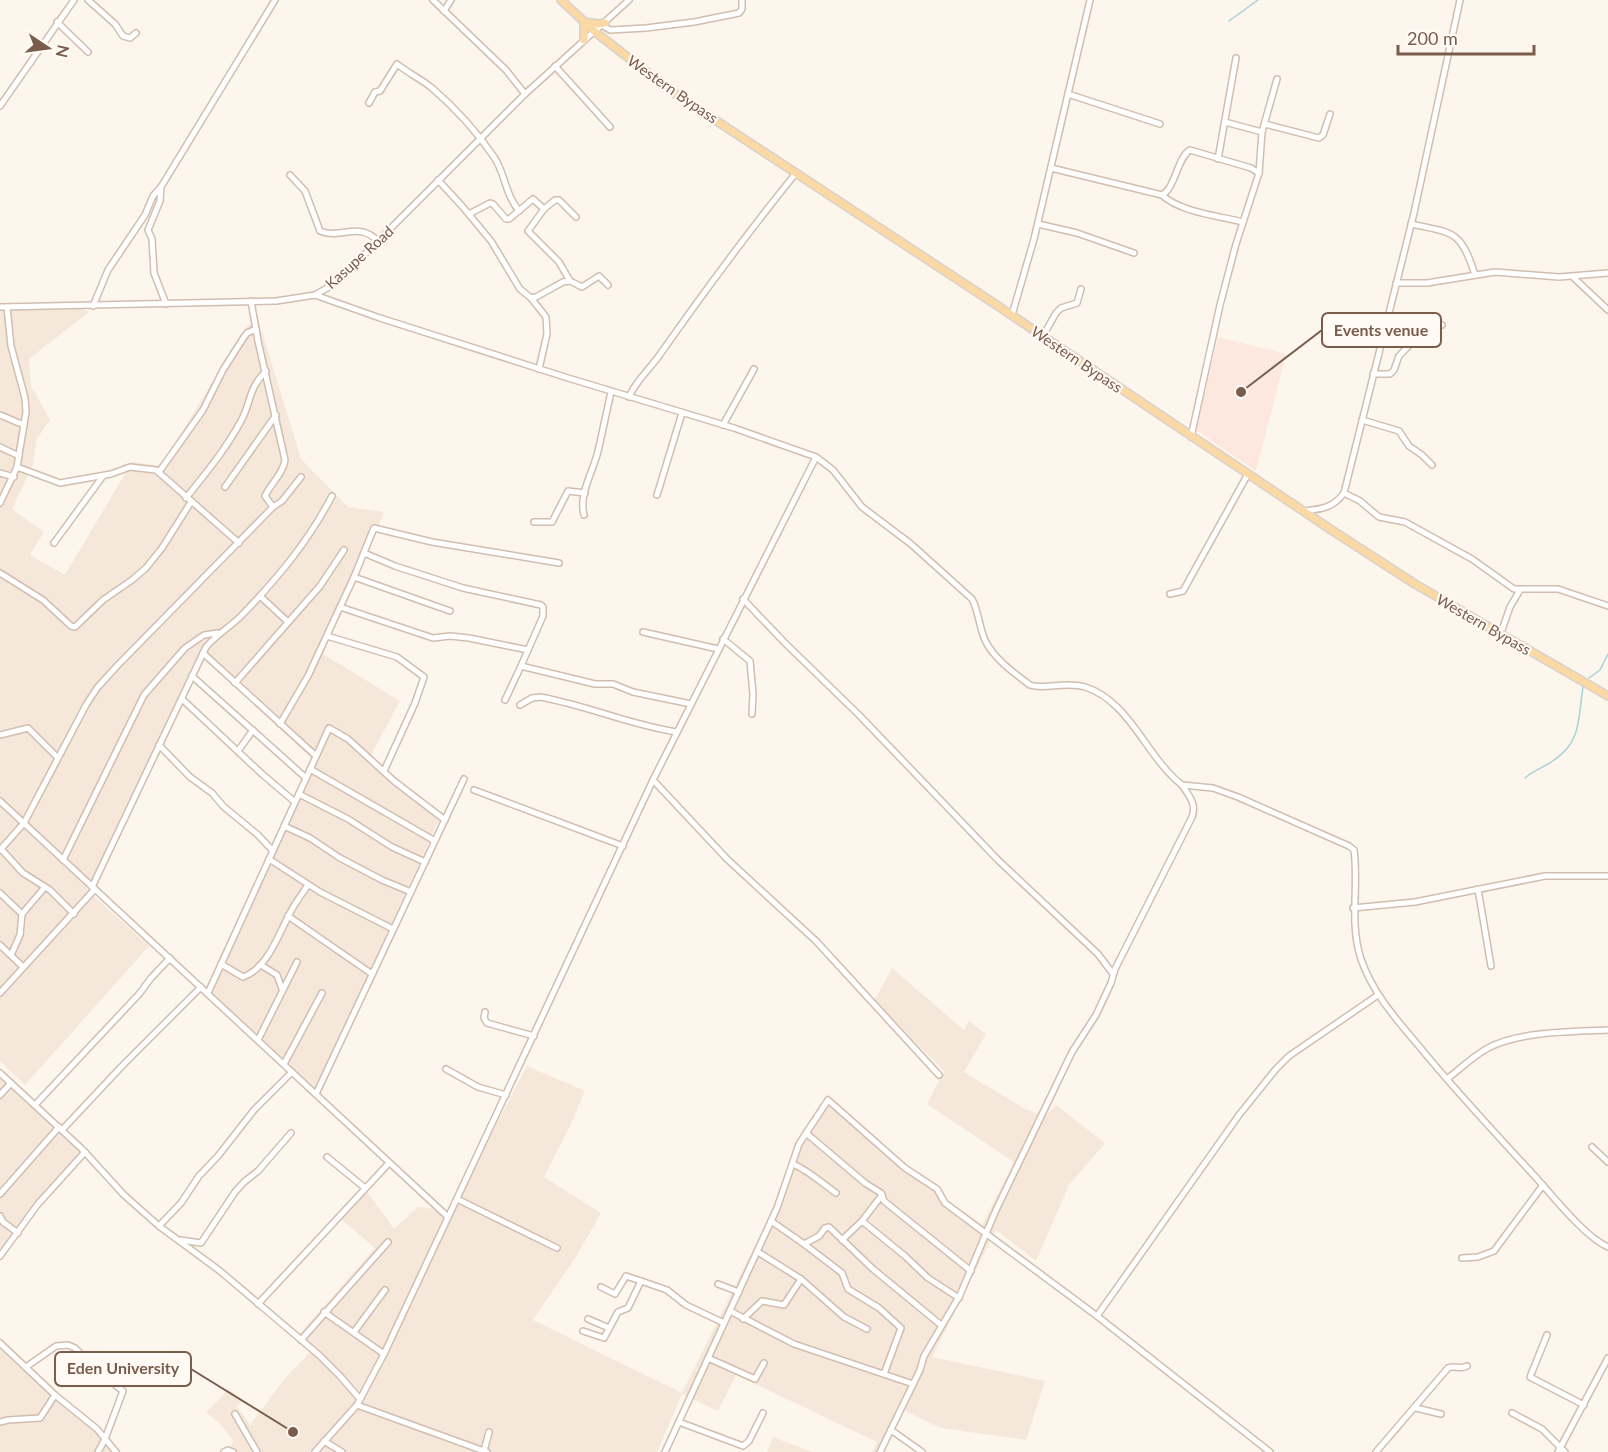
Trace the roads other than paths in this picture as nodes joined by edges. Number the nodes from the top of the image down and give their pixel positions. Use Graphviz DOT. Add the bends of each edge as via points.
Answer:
graph roads {
  1 [pos="74,0"];
  2 [pos="88,0"];
  3 [pos="275,0"];
  4 [pos="433,0"];
  5 [pos="451,0"];
  6 [pos="561,0"];
  7 [pos="629,0"];
  8 [pos="742,0"];
  9 [pos="1090,0"];
  10 [pos="1460,0"];
  11 [pos="444,11"];
  12 [pos="57,22"];
  13 [pos="584,22"];
  14 [pos="603,24"];
  15 [pos="594,32"];
  16 [pos="136,33"];
  17 [pos="604,39"];
  18 [pos="585,40"];
  19 [pos="88,52"];
  20 [pos="1236,58"];
  21 [pos="555,66"];
  22 [pos="1277,78"];
  23 [pos="525,94"];
  24 [pos="1068,94"];
  25 [pos="369,103"];
  26 [pos="0,106"];
  27 [pos="1330,114"];
  28 [pos="1225,122"];
  29 [pos="1265,123"];
  30 [pos="1160,124"];
  31 [pos="610,127"];
  32 [pos="1262,132"];
  33 [pos="480,138"];
  34 [pos="1218,159"];
  35 [pos="1051,168"];
  36 [pos="796,173"];
  37 [pos="1259,173"];
  38 [pos="290,175"];
  39 [pos="438,180"];
  40 [pos="161,187"];
  41 [pos="1162,195"];
  42 [pos="544,209"];
  43 [pos="519,211"];
  44 [pos="469,214"];
  45 [pos="576,217"];
  46 [pos="1243,222"];
  47 [pos="1038,224"];
  48 [pos="1411,224"];
  49 [pos="379,242"];
  50 [pos="1134,254"];
  51 [pos="1608,273"];
  52 [pos="1475,275"];
  53 [pos="1573,277"];
  54 [pos="570,281"];
  55 [pos="1396,283"];
  56 [pos="608,285"];
  57 [pos="1081,289"];
  58 [pos="315,295"];
  59 [pos="531,298"];
  60 [pos="251,302"];
  61 [pos="166,304"];
  62 [pos="93,306"];
  63 [pos="0,307"];
  64 [pos="7,307"];
  65 [pos="1608,310"];
  66 [pos="1012,315"];
  67 [pos="1442,325"];
  68 [pos="256,329"];
  69 [pos="1043,336"];
  70 [pos="539,369"];
  71 [pos="754,369"];
  72 [pos="266,371"];
  73 [pos="1373,374"];
  74 [pos="611,392"];
  75 [pos="629,397"];
  76 [pos="682,413"];
  77 [pos="0,415"];
  78 [pos="276,415"];
  79 [pos="1362,420"];
  80 [pos="24,424"];
  81 [pos="723,425"];
  82 [pos="1191,437"];
  83 [pos="0,447"];
  84 [pos="20,456"];
  85 [pos="816,457"];
  86 [pos="1432,465"];
  87 [pos="17,467"];
  88 [pos="159,472"];
  89 [pos="0,473"];
  90 [pos="1248,474"];
  91 [pos="103,476"];
  92 [pos="14,477"];
  93 [pos="301,477"];
  94 [pos="225,488"];
  95 [pos="585,493"];
  96 [pos="1344,493"];
  97 [pos="657,495"];
  98 [pos="332,496"];
  99 [pos="189,500"];
  100 [pos="0,503"];
  101 [pos="273,507"];
  102 [pos="1304,512"];
  103 [pos="584,515"];
  104 [pos="534,522"];
  105 [pos="54,543"];
  106 [pos="239,543"];
  107 [pos="344,550"];
  108 [pos="364,553"];
  109 [pos="559,563"];
  110 [pos="0,573"];
  111 [pos="354,577"];
  112 [pos="1520,590"];
  113 [pos="1170,594"];
  114 [pos="260,596"];
  115 [pos="743,598"];
  116 [pos="1608,606"];
  117 [pos="340,607"];
  118 [pos="450,610"];
  119 [pos="288,622"];
  120 [pos="643,632"];
  121 [pos="218,633"];
  122 [pos="1501,633"];
  123 [pos="327,636"];
  124 [pos="723,639"];
  125 [pos="718,649"];
  126 [pos="528,650"];
  127 [pos="203,653"];
  128 [pos="521,666"];
  129 [pos="192,676"];
  130 [pos="235,683"];
  131 [pos="1608,696"];
  132 [pos="182,699"];
  133 [pos="505,700"];
  134 [pos="691,704"];
  135 [pos="520,705"];
  136 [pos="752,714"];
  137 [pos="280,724"];
  138 [pos="253,730"];
  139 [pos="677,732"];
  140 [pos="0,735"];
  141 [pos="159,745"];
  142 [pos="238,751"];
  143 [pos="316,756"];
  144 [pos="58,758"];
  145 [pos="310,769"];
  146 [pos="384,771"];
  147 [pos="306,778"];
  148 [pos="464,779"];
  149 [pos="653,780"];
  150 [pos="1182,785"];
  151 [pos="474,790"];
  152 [pos="299,794"];
  153 [pos="295,802"];
  154 [pos="1,805"];
  155 [pos="445,820"];
  156 [pos="24,823"];
  157 [pos="284,826"];
  158 [pos="435,841"];
  159 [pos="623,846"];
  160 [pos="0,850"];
  161 [pos="273,851"];
  162 [pos="269,859"];
  163 [pos="63,860"];
  164 [pos="425,862"];
  165 [pos="1608,876"];
  166 [pos="308,885"];
  167 [pos="45,887"];
  168 [pos="93,888"];
  169 [pos="1478,889"];
  170 [pos="411,892"];
  171 [pos="0,893"];
  172 [pos="1353,908"];
  173 [pos="22,914"];
  174 [pos="74,914"];
  175 [pos="288,916"];
  176 [pos="393,929"];
  177 [pos="0,945"];
  178 [pos="11,955"];
  179 [pos="170,958"];
  180 [pos="297,962"];
  181 [pos="222,964"];
  182 [pos="261,965"];
  183 [pos="1491,966"];
  184 [pos="23,967"];
  185 [pos="372,974"];
  186 [pos="1113,974"];
  187 [pos="201,987"];
  188 [pos="283,990"];
  189 [pos="0,993"];
  190 [pos="208,993"];
  191 [pos="322,993"];
  192 [pos="1378,995"];
  193 [pos="485,1012"];
  194 [pos="1608,1030"];
  195 [pos="534,1036"];
  196 [pos="258,1040"];
  197 [pos="284,1064"];
  198 [pos="446,1070"];
  199 [pos="292,1072"];
  200 [pos="0,1073"];
  201 [pos="939,1075"];
  202 [pos="1447,1079"];
  203 [pos="11,1083"];
  204 [pos="316,1094"];
  205 [pos="0,1095"];
  206 [pos="506,1095"];
  207 [pos="35,1104"];
  208 [pos="61,1129"];
  209 [pos="291,1133"];
  210 [pos="806,1133"];
  211 [pos="1592,1147"];
  212 [pos="85,1152"];
  213 [pos="327,1157"];
  214 [pos="1608,1162"];
  215 [pos="389,1163"];
  216 [pos="793,1164"];
  217 [pos="1543,1185"];
  218 [pos="365,1188"];
  219 [pos="836,1193"];
  220 [pos="0,1194"];
  221 [pos="882,1195"];
  222 [pos="457,1199"];
  223 [pos="0,1216"];
  224 [pos="448,1217"];
  225 [pos="771,1221"];
  226 [pos="862,1221"];
  227 [pos="159,1226"];
  228 [pos="18,1233"];
  229 [pos="987,1234"];
  230 [pos="178,1240"];
  231 [pos="842,1240"];
  232 [pos="388,1242"];
  233 [pos="999,1243"];
  234 [pos="804,1244"];
  235 [pos="1608,1246"];
  236 [pos="980,1247"];
  237 [pos="557,1248"];
  238 [pos="758,1252"];
  239 [pos="0,1256"];
  240 [pos="1462,1258"];
  241 [pos="971,1271"];
  242 [pos="801,1279"];
  243 [pos="641,1281"];
  244 [pos="718,1284"];
  245 [pos="601,1287"];
  246 [pos="385,1290"];
  247 [pos="739,1292"];
  248 [pos="959,1298"];
  249 [pos="258,1304"];
  250 [pos="730,1311"];
  251 [pos="324,1312"];
  252 [pos="1097,1316"];
  253 [pos="588,1319"];
  254 [pos="743,1319"];
  255 [pos="724,1323"];
  256 [pos="941,1325"];
  257 [pos="609,1328"];
  258 [pos="867,1329"];
  259 [pos="583,1331"];
  260 [pos="354,1332"];
  261 [pos="1548,1335"];
  262 [pos="301,1340"];
  263 [pos="0,1343"];
  264 [pos="384,1354"];
  265 [pos="708,1358"];
  266 [pos="1608,1358"];
  267 [pos="764,1363"];
  268 [pos="1467,1366"];
  269 [pos="26,1367"];
  270 [pos="884,1374"];
  271 [pos="913,1384"];
  272 [pos="55,1395"];
  273 [pos="358,1402"];
  274 [pos="1584,1405"];
  275 [pos="1416,1408"];
  276 [pos="763,1413"];
  277 [pos="1512,1413"];
  278 [pos="235,1414"];
  279 [pos="1442,1414"];
  280 [pos="0,1422"];
  281 [pos="679,1422"];
  282 [pos="891,1430"];
  283 [pos="489,1432"];
  284 [pos="105,1439"];
  285 [pos="324,1441"];
  286 [pos="485,1451"];
  287 [pos="1561,1451"];
  288 [pos="98,1452"];
  289 [pos="116,1452"];
  290 [pos="224,1452"];
  291 [pos="233,1452"];
  292 [pos="257,1452"];
  293 [pos="315,1452"];
  294 [pos="342,1452"];
  295 [pos="665,1452"];
  296 [pos="880,1452"];
  297 [pos="922,1452"];
  298 [pos="1270,1452"];
  299 [pos="1376,1452"];
  1 -- 12 [label="street"];
  2 -- 16 [label="street" via="123,36 130,38"];
  3 -- 40 [label="street"];
  4 -- 11 [label="street"];
  5 -- 11 [label="street"];
  6 -- 13 [label="main road, Western Bypass"];
  7 -- 14 [label="street, Kasupe Road"];
  8 -- 14 [label="street" via="740,13 710,20 638,29 610,30"];
  9 -- 24 [label="street"];
  10 -- 48 [label="street"];
  11 -- 23 [label="street" via="506,70"];
  12 -- 19 [label="street"];
  12 -- 26 [label="street"];
  13 -- 14 [label="main road"];
  13 -- 15 [label="main road, Western Bypass"];
  13 -- 18 [label="main road"];
  14 -- 15 [label="street, Kasupe Road"];
  14 -- 17 [label="main road"];
  15 -- 17 [label="main road, Western Bypass"];
  15 -- 18 [label="street, Kasupe Road"];
  17 -- 18 [label="main road"];
  17 -- 36 [label="main road, Western Bypass" via="671,91"];
  18 -- 21 [label="street, Kasupe Road"];
  20 -- 28 [label="street"];
  21 -- 23 [label="street, Kasupe Road"];
  21 -- 31 [label="street"];
  22 -- 29 [label="street"];
  23 -- 33 [label="street, Kasupe Road"];
  24 -- 30 [label="street"];
  24 -- 35 [label="street"];
  25 -- 33 [label="street" via="398,64 431,87"];
  27 -- 29 [label="street" via="1319,138"];
  28 -- 32 [label="street"];
  28 -- 34 [label="street"];
  29 -- 32 [label="street"];
  32 -- 37 [label="street"];
  33 -- 39 [label="street, Kasupe Road"];
  33 -- 43 [label="street" via="498,164 508,195"];
  34 -- 37 [label="street"];
  34 -- 41 [label="street" via="1193,150 1187,152"];
  35 -- 41 [label="street"];
  35 -- 47 [label="street"];
  36 -- 66 [label="main road, Western Bypass"];
  36 -- 75 [label="street" via="634,385"];
  37 -- 46 [label="street"];
  38 -- 49 [label="street" via="305,191 320,231 359,231 372,234"];
  39 -- 44 [label="street"];
  39 -- 49 [label="street, Kasupe Road"];
  40 -- 61 [label="street" via="160,201 148,230 154,273"];
  40 -- 62 [label="street" via="108,270"];
  41 -- 46 [label="street" via="1187,208"];
  42 -- 43 [label="street" via="533,199"];
  42 -- 45 [label="street" via="557,199"];
  42 -- 54 [label="street" via="528,231 559,262"];
  43 -- 44 [label="street" via="508,219 490,203"];
  44 -- 59 [label="street" via="496,248 520,289"];
  46 -- 82 [label="street"];
  47 -- 50 [label="street" via="1077,232"];
  47 -- 66 [label="street"];
  48 -- 52 [label="street" via="1455,235 1465,245"];
  48 -- 55 [label="street"];
  49 -- 58 [label="street, Kasupe Road"];
  51 -- 53 [label="street"];
  52 -- 53 [label="street" via="1495,272"];
  52 -- 55 [label="street" via="1427,283"];
  53 -- 65 [label="street"];
  54 -- 56 [label="street" via="579,287 600,276"];
  54 -- 59 [label="street"];
  55 -- 73 [label="street"];
  57 -- 69 [label="street" via="1077,303 1061,308"];
  58 -- 60 [label="street, Kasupe Road"];
  58 -- 70 [label="street"];
  59 -- 70 [label="street" via="547,320"];
  60 -- 61 [label="street, Kasupe Road"];
  60 -- 68 [label="street"];
  61 -- 62 [label="street, Kasupe Road"];
  62 -- 64 [label="street, Kasupe Road"];
  63 -- 64 [label="street, Kasupe Road"];
  64 -- 80 [label="street" via="11,346 26,403"];
  66 -- 69 [label="main road, Western Bypass"];
  67 -- 73 [label="street" via="1427,320 1399,356 1393,372"];
  68 -- 72 [label="street"];
  68 -- 88 [label="street" via="244,337 206,406"];
  69 -- 82 [label="main road, Western Bypass"];
  70 -- 74 [label="street"];
  71 -- 81 [label="street"];
  72 -- 78 [label="street"];
  72 -- 99 [label="street" via="255,382 243,416"];
  73 -- 79 [label="street"];
  74 -- 75 [label="street"];
  74 -- 95 [label="street"];
  75 -- 76 [label="street"];
  76 -- 81 [label="street"];
  76 -- 97 [label="street"];
  77 -- 80 [label="street"];
  78 -- 94 [label="street"];
  78 -- 101 [label="street" via="285,463 265,496"];
  79 -- 86 [label="street" via="1399,431 1409,446"];
  79 -- 96 [label="street"];
  80 -- 84 [label="street"];
  81 -- 85 [label="street"];
  82 -- 90 [label="main road, Western Bypass"];
  83 -- 84 [label="street"];
  84 -- 87 [label="street"];
  85 -- 115 [label="street"];
  85 -- 150 [label="street" via="833,470 862,507 911,544 972,599 986,642 1008,667 1036,687 1074,684 1097,692 1113,703"];
  87 -- 91 [label="street" via="57,483"];
  87 -- 92 [label="street"];
  88 -- 91 [label="street" via="130,466"];
  88 -- 99 [label="street"];
  89 -- 92 [label="street"];
  90 -- 102 [label="main road, Western Bypass"];
  90 -- 113 [label="street" via="1183,591"];
  91 -- 105 [label="street"];
  92 -- 100 [label="street"];
  93 -- 101 [label="street"];
  95 -- 103 [label="street"];
  95 -- 104 [label="street" via="568,491 552,522"];
  96 -- 102 [label="street" via="1328,508"];
  96 -- 112 [label="street" via="1384,519 1405,522"];
  98 -- 114 [label="street" via="298,552"];
  99 -- 106 [label="street"];
  99 -- 110 [label="street" via="146,568 75,627 43,600"];
  101 -- 106 [label="street"];
  102 -- 122 [label="main road, Western Bypass" via="1415,584"];
  106 -- 144 [label="street" via="97,688"];
  107 -- 119 [label="street" via="320,586"];
  108 -- 109 [label="street" via="376,528 432,542"];
  108 -- 111 [label="street"];
  108 -- 126 [label="street" via="463,588 541,605 544,612"];
  111 -- 117 [label="street"];
  111 -- 118 [label="street"];
  112 -- 116 [label="street" via="1558,589"];
  112 -- 122 [label="street"];
  114 -- 119 [label="street"];
  114 -- 121 [label="street"];
  115 -- 124 [label="street"];
  115 -- 186 [label="street" via="998,860 1098,954"];
  117 -- 123 [label="street"];
  117 -- 126 [label="street" via="433,638 470,638"];
  119 -- 130 [label="street"];
  120 -- 125 [label="street"];
  121 -- 127 [label="street"];
  121 -- 163 [label="street" via="204,635 185,648 144,695"];
  122 -- 131 [label="main road, Western Bypass"];
  123 -- 137 [label="street"];
  123 -- 146 [label="street" via="397,657 424,677"];
  124 -- 125 [label="street"];
  124 -- 136 [label="street" via="750,661"];
  125 -- 134 [label="street"];
  126 -- 128 [label="street"];
  127 -- 129 [label="street"];
  127 -- 130 [label="street"];
  128 -- 133 [label="street"];
  128 -- 134 [label="street"];
  129 -- 132 [label="street"];
  129 -- 138 [label="street"];
  130 -- 137 [label="street"];
  132 -- 141 [label="street"];
  132 -- 142 [label="street"];
  134 -- 139 [label="street"];
  135 -- 139 [label="street" via="532,698 544,698"];
  137 -- 143 [label="street"];
  138 -- 142 [label="street"];
  138 -- 147 [label="street"];
  139 -- 149 [label="street"];
  140 -- 144 [label="street" via="28,728"];
  141 -- 161 [label="street"];
  141 -- 168 [label="street"];
  142 -- 153 [label="street"];
  143 -- 145 [label="street"];
  143 -- 146 [label="street" via="331,728"];
  144 -- 156 [label="street"];
  145 -- 147 [label="street"];
  145 -- 158 [label="street"];
  146 -- 155 [label="street"];
  147 -- 152 [label="street"];
  148 -- 155 [label="street"];
  149 -- 159 [label="street"];
  149 -- 201 [label="street" via="727,859 816,941"];
  150 -- 172 [label="street" via="1213,788 1238,797 1349,846 1355,859"];
  150 -- 186 [label="street" via="1195,810"];
  151 -- 159 [label="street"];
  152 -- 153 [label="street"];
  152 -- 164 [label="street"];
  153 -- 157 [label="street"];
  154 -- 156 [label="street"];
  155 -- 158 [label="street"];
  156 -- 160 [label="street"];
  156 -- 163 [label="street"];
  157 -- 161 [label="street"];
  157 -- 170 [label="street"];
  158 -- 164 [label="street"];
  159 -- 195 [label="street"];
  160 -- 167 [label="street"];
  161 -- 162 [label="street"];
  162 -- 166 [label="street"];
  162 -- 181 [label="street"];
  163 -- 168 [label="street"];
  164 -- 170 [label="street"];
  165 -- 169 [label="street" via="1545,876"];
  166 -- 175 [label="street"];
  166 -- 176 [label="street"];
  167 -- 173 [label="street"];
  167 -- 174 [label="street"];
  168 -- 174 [label="street"];
  168 -- 179 [label="street"];
  169 -- 172 [label="street" via="1416,902"];
  169 -- 183 [label="street"];
  170 -- 176 [label="street"];
  171 -- 173 [label="street"];
  172 -- 192 [label="street" via="1360,959"];
  173 -- 178 [label="street" via="20,935"];
  174 -- 184 [label="street"];
  175 -- 182 [label="street"];
  175 -- 185 [label="street"];
  176 -- 185 [label="street"];
  177 -- 178 [label="street"];
  178 -- 184 [label="street"];
  179 -- 187 [label="street"];
  179 -- 207 [label="street"];
  180 -- 188 [label="street"];
  181 -- 182 [label="street" via="243,977"];
  181 -- 190 [label="street"];
  182 -- 188 [label="street" via="278,975"];
  184 -- 189 [label="street"];
  185 -- 204 [label="street"];
  186 -- 229 [label="street"];
  187 -- 190 [label="street"];
  187 -- 208 [label="street"];
  188 -- 196 [label="street"];
  190 -- 196 [label="street"];
  191 -- 197 [label="street"];
  192 -- 202 [label="street"];
  192 -- 252 [label="street" via="1276,1069"];
  193 -- 195 [label="street" via="487,1023"];
  194 -- 202 [label="street" via="1502,1043 1481,1052"];
  195 -- 206 [label="street"];
  196 -- 197 [label="street"];
  197 -- 199 [label="street"];
  198 -- 206 [label="street" via="478,1087"];
  199 -- 204 [label="street"];
  199 -- 227 [label="street" via="254,1110"];
  200 -- 203 [label="street"];
  202 -- 217 [label="street"];
  203 -- 205 [label="street"];
  203 -- 207 [label="street"];
  204 -- 215 [label="street"];
  206 -- 222 [label="street"];
  207 -- 208 [label="street"];
  208 -- 212 [label="street"];
  208 -- 220 [label="street"];
  209 -- 230 [label="street" via="235,1192 201,1243"];
  210 -- 216 [label="street"];
  210 -- 221 [label="street"];
  210 -- 229 [label="street" via="829,1101 905,1168 937,1189 945,1203"];
  211 -- 214 [label="street"];
  212 -- 227 [label="street"];
  212 -- 228 [label="street" via="38,1204"];
  213 -- 218 [label="street"];
  215 -- 218 [label="street"];
  215 -- 224 [label="street"];
  216 -- 219 [label="street"];
  216 -- 225 [label="street"];
  217 -- 235 [label="street" via="1590,1235"];
  217 -- 240 [label="street" via="1494,1251"];
  218 -- 249 [label="street"];
  221 -- 226 [label="street"];
  221 -- 241 [label="street" via="884,1201"];
  222 -- 224 [label="street"];
  222 -- 237 [label="street"];
  223 -- 228 [label="street"];
  224 -- 264 [label="street"];
  225 -- 234 [label="street"];
  225 -- 238 [label="street"];
  226 -- 231 [label="street"];
  226 -- 248 [label="street" via="928,1278"];
  227 -- 230 [label="street"];
  228 -- 239 [label="street"];
  229 -- 233 [label="street"];
  229 -- 236 [label="street"];
  230 -- 249 [label="street"];
  231 -- 234 [label="street" via="826,1227"];
  231 -- 256 [label="street"];
  232 -- 251 [label="street"];
  233 -- 236 [label="street"];
  233 -- 252 [label="street"];
  234 -- 270 [label="street" via="842,1273 848,1289 879,1308 901,1328"];
  236 -- 241 [label="street"];
  238 -- 242 [label="street"];
  238 -- 247 [label="street"];
  241 -- 248 [label="street"];
  242 -- 254 [label="street" via="784,1305 762,1301"];
  242 -- 258 [label="street" via="844,1317"];
  243 -- 245 [label="street" via="626,1276 615,1294"];
  243 -- 255 [label="street" via="667,1290 686,1305"];
  243 -- 257 [label="street" via="628,1308 618,1312"];
  244 -- 247 [label="street"];
  246 -- 260 [label="street"];
  247 -- 250 [label="street"];
  248 -- 256 [label="street"];
  249 -- 262 [label="street"];
  250 -- 254 [label="street"];
  250 -- 255 [label="street"];
  251 -- 260 [label="street"];
  251 -- 262 [label="street"];
  252 -- 298 [label="street"];
  253 -- 257 [label="street"];
  254 -- 270 [label="street" via="794,1344"];
  255 -- 265 [label="street"];
  256 -- 271 [label="street"];
  257 -- 259 [label="street" via="602,1339"];
  260 -- 264 [label="street"];
  261 -- 274 [label="street" via="1530,1377"];
  262 -- 273 [label="street" via="340,1376"];
  263 -- 269 [label="street"];
  264 -- 273 [label="street"];
  265 -- 267 [label="street" via="755,1379"];
  265 -- 281 [label="street"];
  266 -- 274 [label="street"];
  268 -- 275 [label="street" via="1448,1368"];
  269 -- 272 [label="street"];
  269 -- 284 [label="street" via="56,1346 68,1345 123,1390"];
  270 -- 271 [label="street"];
  271 -- 282 [label="street"];
  272 -- 280 [label="street" via="40,1418"];
  272 -- 284 [label="street"];
  273 -- 285 [label="street"];
  273 -- 286 [label="street"];
  274 -- 287 [label="street"];
  275 -- 279 [label="street"];
  275 -- 299 [label="street"];
  276 -- 281 [label="street" via="743,1446"];
  277 -- 287 [label="street" via="1542,1429"];
  278 -- 292 [label="street"];
  281 -- 295 [label="street"];
  282 -- 296 [label="street"];
  282 -- 297 [label="street"];
  283 -- 286 [label="street"];
  284 -- 288 [label="street"];
  284 -- 289 [label="street"];
  285 -- 293 [label="street"];
  285 -- 294 [label="street"];
  290 -- 291 [label="street"];
}
